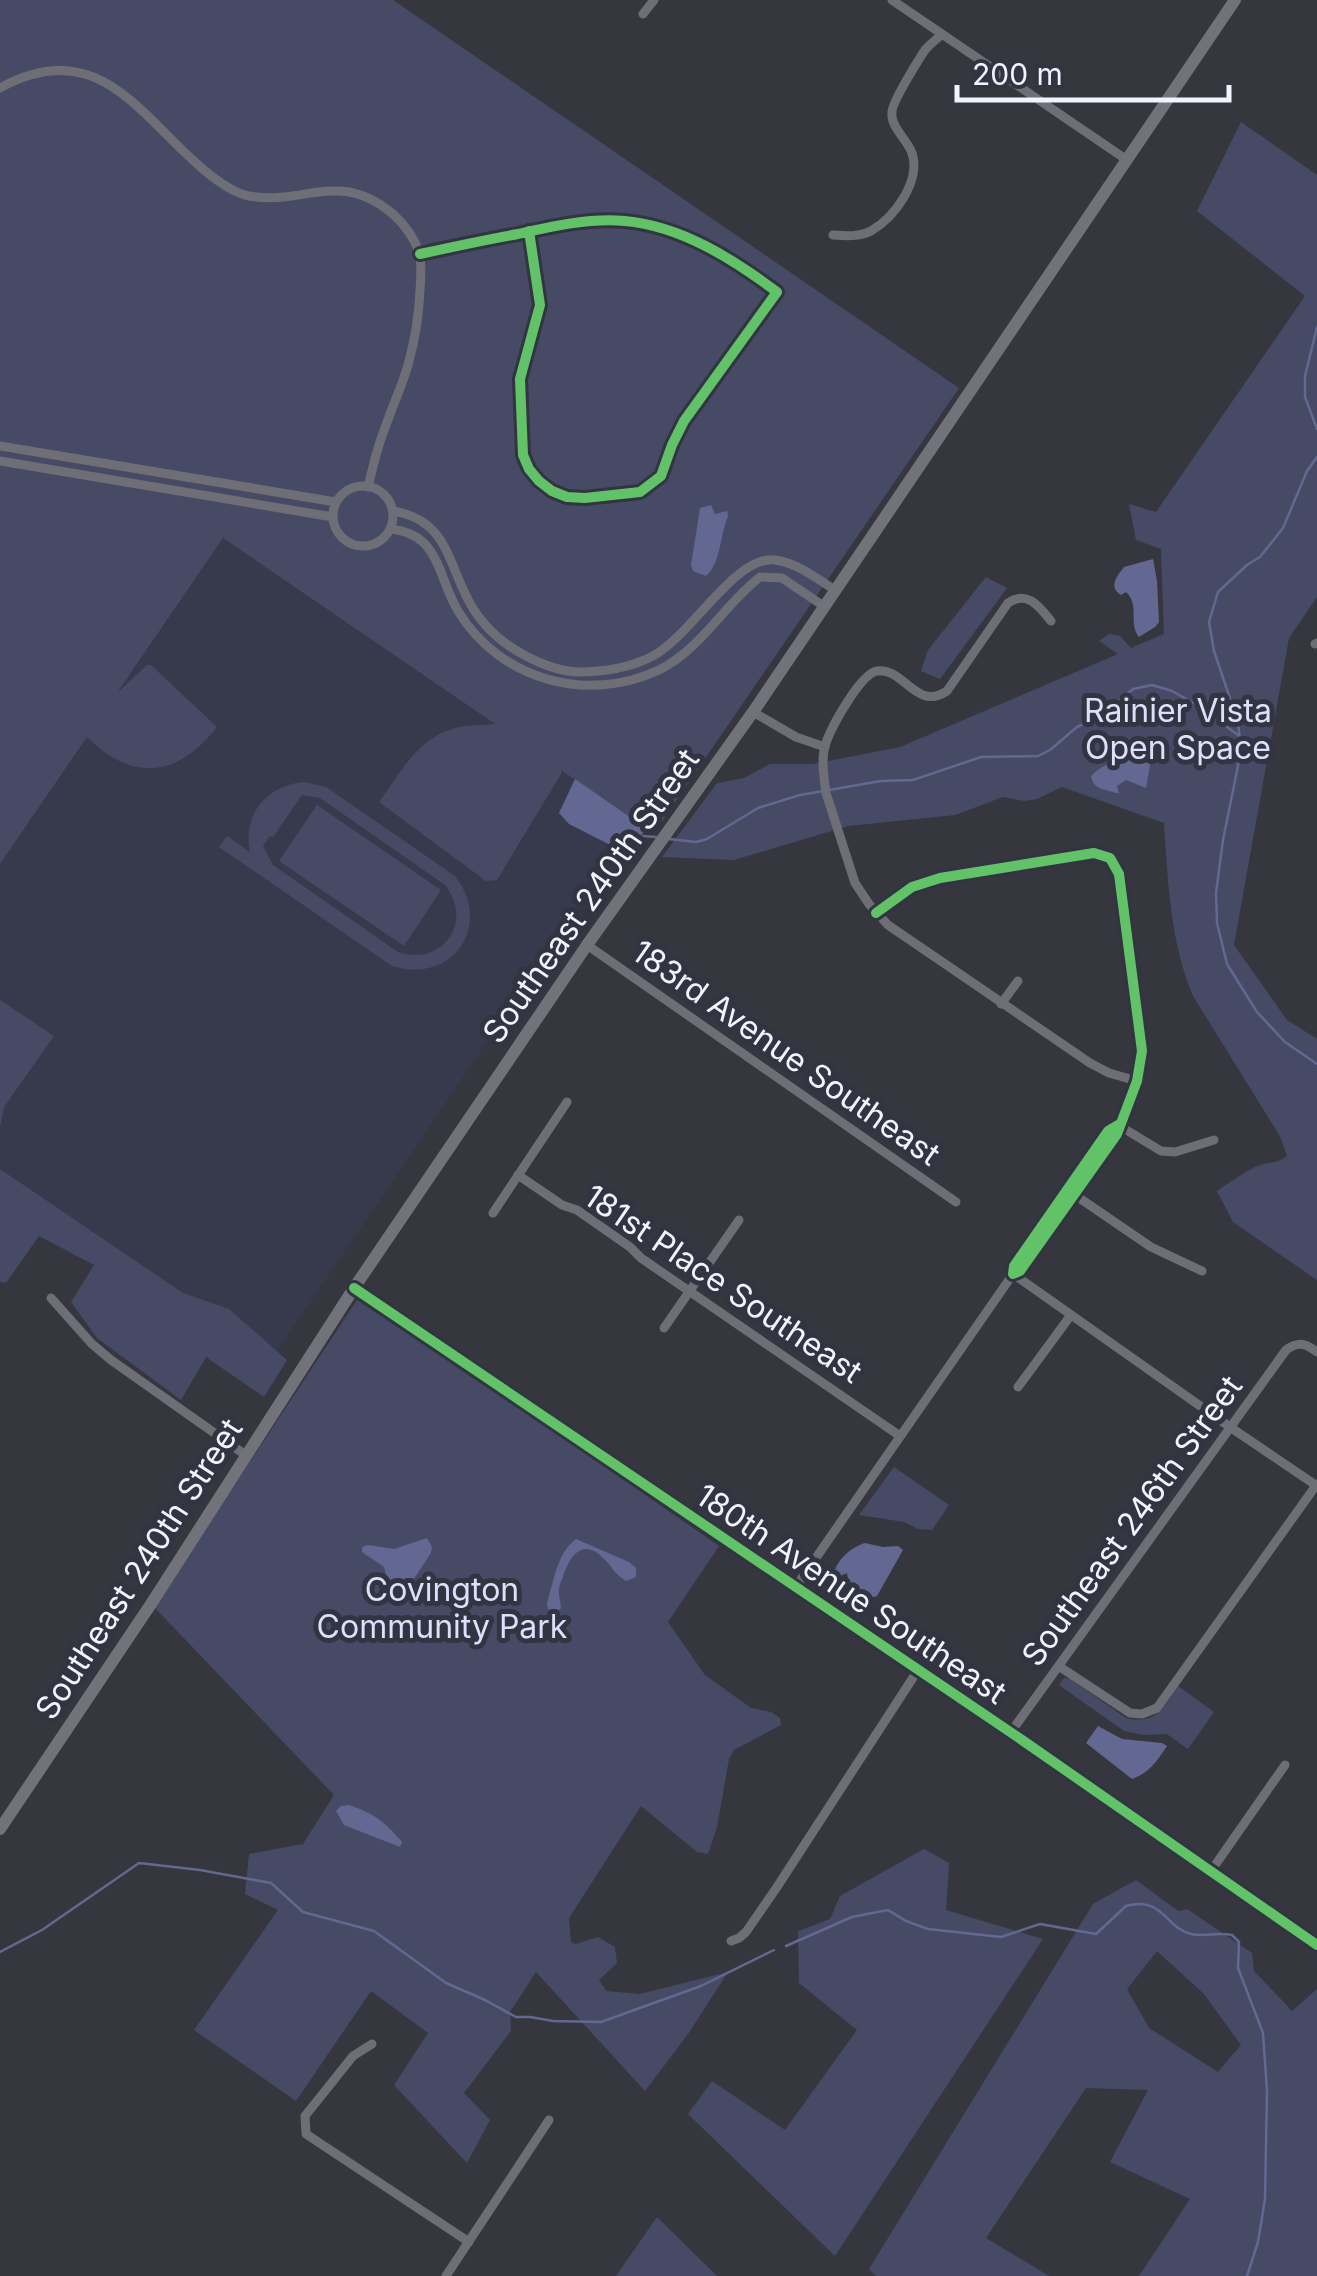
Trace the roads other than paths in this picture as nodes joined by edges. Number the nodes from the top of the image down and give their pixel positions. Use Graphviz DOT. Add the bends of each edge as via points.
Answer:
graph roads {
  1 [pos="654,0"];
  2 [pos="892,0"];
  3 [pos="1236,0"];
  4 [pos="643,14"];
  5 [pos="942,34"];
  6 [pos="0,88"];
  7 [pos="1127,160"];
  8 [pos="529,231"];
  9 [pos="833,235"];
  10 [pos="420,254"];
  11 [pos="0,446"];
  12 [pos="0,461"];
  13 [pos="368,487"];
  14 [pos="336,502"];
  15 [pos="393,511"];
  16 [pos="333,517"];
  17 [pos="390,529"];
  18 [pos="807,573"];
  19 [pos="797,587"];
  20 [pos="836,590"];
  21 [pos="824,607"];
  22 [pos="707,608"];
  23 [pos="719,618"];
  24 [pos="1051,621"];
  25 [pos="754,712"];
  26 [pos="825,747"];
  27 [pos="876,913"];
  28 [pos="587,945"];
  29 [pos="1018,981"];
  30 [pos="1001,1004"];
  31 [pos="1136,1081"];
  32 [pos="567,1102"];
  33 [pos="1118,1125"];
  34 [pos="1214,1140"];
  35 [pos="518,1175"];
  36 [pos="1070,1192"];
  37 [pos="956,1202"];
  38 [pos="493,1212"];
  39 [pos="739,1220"];
  40 [pos="1202,1272"];
  41 [pos="1013,1274"];
  42 [pos="354,1288"];
  43 [pos="690,1290"];
  44 [pos="51,1298"];
  45 [pos="1071,1315"];
  46 [pos="664,1328"];
  47 [pos="1317,1352"];
  48 [pos="1018,1387"];
  49 [pos="1230,1427"];
  50 [pos="900,1436"];
  51 [pos="248,1456"];
  52 [pos="1317,1485"];
  53 [pos="795,1588"];
  54 [pos="1060,1666"];
  55 [pos="918,1670"];
  56 [pos="1011,1732"];
  57 [pos="1285,1765"];
  58 [pos="0,1829"];
  59 [pos="1211,1871"];
  60 [pos="731,1941"];
  61 [pos="1317,1944"];
  62 [pos="372,2044"];
  63 [pos="549,2120"];
  64 [pos="468,2242"];
  65 [pos="446,2276"];
  1 -- 4 [label="street"];
  2 -- 5 [label="street"];
  3 -- 7 [label="main road, Southeast 240th Street"];
  5 -- 7 [label="street"];
  5 -- 9 [label="street" via="891,110 914,168 902,201 870,232"];
  6 -- 10 [label="street" via="43,72 98,78 118,88 216,180 246,196 358,194 399,220"];
  7 -- 20 [label="main road, Southeast 240th Street"];
  8 -- 8 [label="street" via="594,220 661,228 736,261 777,292 684,421 661,476 640,492 567,497 530,469 520,379 540,304"];
  8 -- 10 [label="street"];
  10 -- 13 [label="street" via="419,313 408,365"];
  11 -- 14 [label="street"];
  12 -- 16 [label="street"];
  13 -- 14 [label="street" via="352,488"];
  13 -- 15 [label="street" via="384,495"];
  14 -- 16 [label="street"];
  15 -- 17 [label="street"];
  15 -- 22 [label="street" via="434,531 482,623 536,662 572,672 630,665 654,656"];
  16 -- 17 [label="street" via="338,533 357,546 373,545"];
  17 -- 23 [label="street" via="409,531 430,549 472,630 494,652 542,680 607,686 660,670"];
  18 -- 19 [label="street"];
  18 -- 20 [label="street"];
  18 -- 22 [label="street" via="777,560 760,561 732,579"];
  19 -- 21 [label="street"];
  19 -- 23 [label="street" via="760,577"];
  20 -- 21 [label="main road, Southeast 240th Street"];
  21 -- 25 [label="main road, Southeast 240th Street"];
  22 -- 23 [label="street"];
  24 -- 26 [label="street" via="1026,597 1008,602 936,697 876,671 845,706"];
  25 -- 26 [label="street"];
  25 -- 28 [label="main road, Southeast 240th Street"];
  26 -- 27 [label="street" via="826,792 849,869"];
  27 -- 30 [label="street"];
  27 -- 31 [label="street" via="912,886 940,878 1094,854 1110,858 1119,874 1142,1052"];
  28 -- 37 [label="street, 183rd Avenue Southeast"];
  28 -- 42 [label="main road, Southeast 240th Street"];
  29 -- 30 [label="street"];
  30 -- 31 [label="street" via="1090,1064"];
  31 -- 33 [label="street"];
  32 -- 35 [label="street"];
  33 -- 34 [label="street" via="1161,1151"];
  33 -- 36 [label="street"];
  35 -- 38 [label="street"];
  35 -- 43 [label="street, 181st Place Southeast"];
  36 -- 40 [label="street" via="1151,1247"];
  36 -- 41 [label="street"];
  39 -- 43 [label="street"];
  41 -- 45 [label="street"];
  41 -- 50 [label="street"];
  42 -- 51 [label="main road, Southeast 240th Street"];
  42 -- 53 [label="main road, 180th Avenue Southeast"];
  43 -- 46 [label="street"];
  43 -- 50 [label="street, 181st Place Southeast"];
  44 -- 51 [label="street" via="111,1360"];
  45 -- 48 [label="street"];
  45 -- 49 [label="street"];
  47 -- 49 [label="street, Southeast 246th Street" via="1306,1344 1286,1350"];
  49 -- 52 [label="street"];
  49 -- 54 [label="street, Southeast 246th Street"];
  50 -- 53 [label="street"];
  51 -- 58 [label="main road, Southeast 240th Street"];
  52 -- 54 [label="street" via="1156,1708 1130,1713"];
  53 -- 55 [label="main road, 180th Avenue Southeast"];
  54 -- 56 [label="street, Southeast 246th Street"];
  55 -- 56 [label="main road, 180th Avenue Southeast"];
  55 -- 60 [label="street" via="746,1932"];
  56 -- 59 [label="main road, 180th Avenue Southeast"];
  57 -- 59 [label="street"];
  59 -- 61 [label="main road, 180th Avenue Southeast"];
  62 -- 64 [label="street" via="353,2056 305,2116 306,2134"];
  63 -- 64 [label="street"];
  64 -- 65 [label="street"];
}
